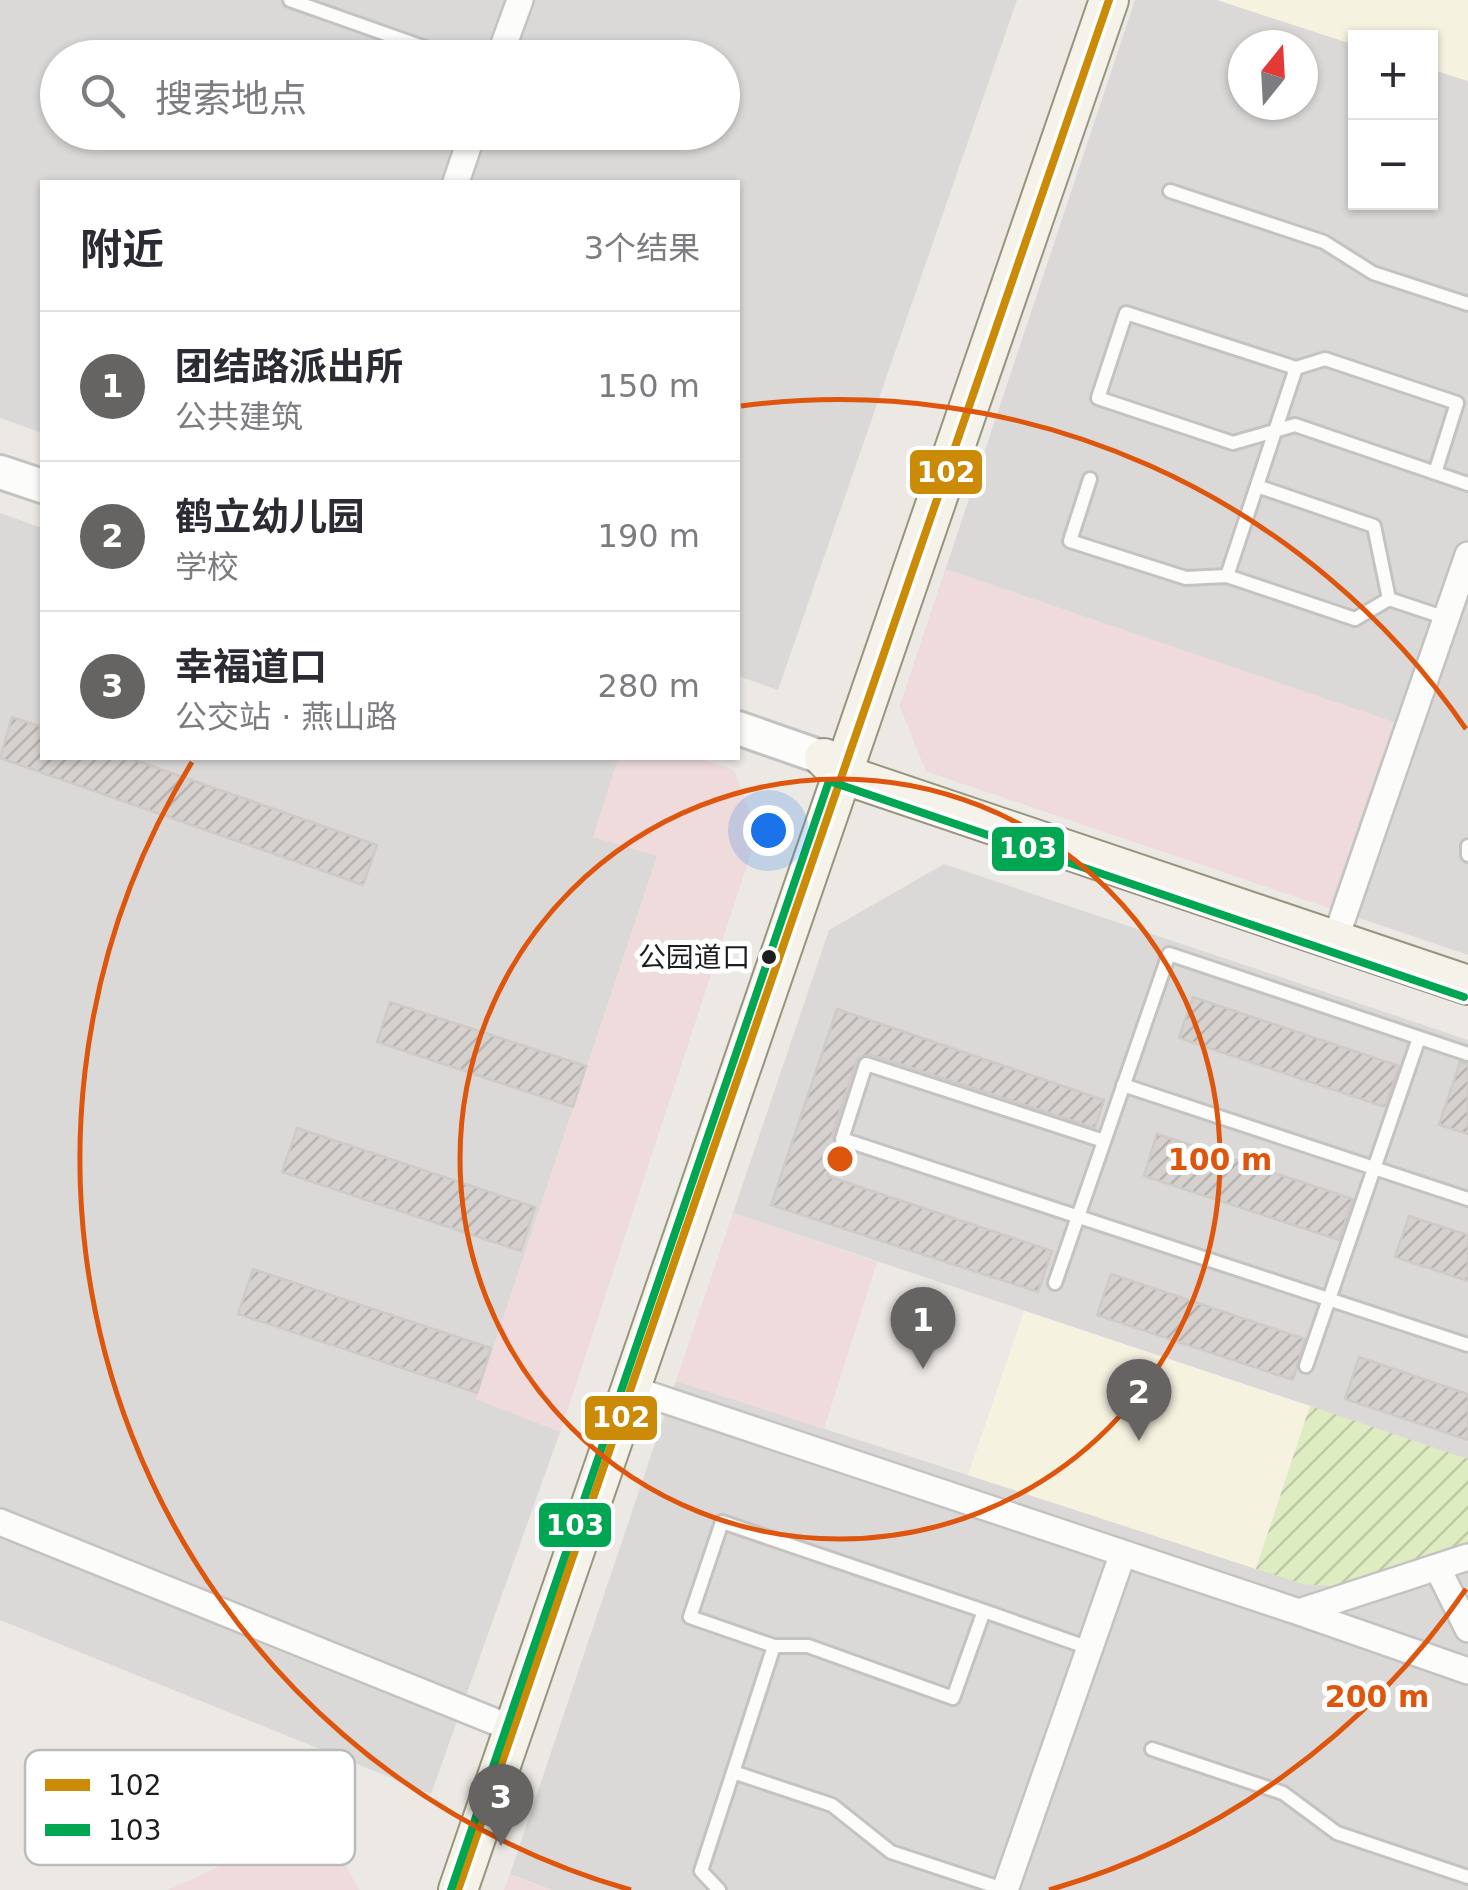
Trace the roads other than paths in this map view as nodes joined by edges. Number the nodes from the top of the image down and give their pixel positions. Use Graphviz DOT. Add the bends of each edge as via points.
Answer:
graph roads {
  1 [pos="290,0"];
  2 [pos="520,0"];
  3 [pos="1086,0"];
  4 [pos="1109,0"];
  5 [pos="403,40"];
  6 [pos="506,40"];
  7 [pos="467,150"];
  8 [pos="457,180"];
  9 [pos="1170,191"];
  10 [pos="1468,304"];
  11 [pos="1296,368"];
  12 [pos="1275,431"];
  13 [pos="0,472"];
  14 [pos="1435,473"];
  15 [pos="1090,478"];
  16 [pos="1468,484"];
  17 [pos="40,485"];
  18 [pos="1257,486"];
  19 [pos="1468,556"];
  20 [pos="1228,576"];
  21 [pos="1390,599"];
  22 [pos="1446,618"];
  23 [pos="740,729"];
  24 [pos="832,765"];
  25 [pos="1468,846"];
  26 [pos="1468,855"];
  27 [pos="1335,940"];
  28 [pos="1468,986"];
  29 [pos="1419,1038"];
  30 [pos="1468,1054"];
  31 [pos="1123,1085"];
  32 [pos="1104,1142"];
  33 [pos="1374,1168"];
  34 [pos="1468,1199"];
  35 [pos="1078,1217"];
  36 [pos="1055,1282"];
  37 [pos="1329,1299"];
  38 [pos="1468,1345"];
  39 [pos="1306,1366"];
  40 [pos="632,1390"];
  41 [pos="0,1522"];
  42 [pos="1123,1553"];
  43 [pos="1468,1556"];
  44 [pos="1438,1569"];
  45 [pos="984,1611"];
  46 [pos="1299,1612"];
  47 [pos="1468,1630"];
  48 [pos="774,1646"];
  49 [pos="1089,1648"];
  50 [pos="1468,1671"];
  51 [pos="496,1722"];
  52 [pos="1152,1749"];
  53 [pos="733,1772"];
  54 [pos="1468,1877"];
  55 [pos="438,1890"];
  56 [pos="458,1890"];
  57 [pos="719,1890"];
  58 [pos="1006,1890"];
  1 -- 5 [label="lane"];
  2 -- 6 [label="street"];
  3 -- 24 [label="main road"];
  4 -- 24 [label="main road"];
  7 -- 8 [label="street"];
  9 -- 10 [label="lane" via="1324,242 1373,273"];
  11 -- 12 [label="lane"];
  11 -- 12 [label="lane" via="1126,313 1098,398 1233,443"];
  11 -- 14 [label="lane" via="1325,359 1457,403"];
  12 -- 14 [label="lane" via="1295,425"];
  12 -- 18 [label="lane"];
  13 -- 17 [label="street"];
  14 -- 16 [label="lane"];
  15 -- 20 [label="lane" via="1070,541 1186,578"];
  18 -- 20 [label="lane"];
  18 -- 21 [label="lane" via="1374,526"];
  19 -- 22 [label="street"];
  20 -- 21 [label="lane" via="1355,619"];
  21 -- 22 [label="lane"];
  22 -- 27 [label="street"];
  23 -- 24 [label="street"];
  24 -- 27 [label="main road"];
  24 -- 40 [label="main road"];
  24 -- 51 [label="main road"];
  25 -- 26 [label="lane"];
  27 -- 28 [label="main road"];
  29 -- 30 [label="lane"];
  29 -- 31 [label="lane" via="1169,954"];
  29 -- 33 [label="lane"];
  31 -- 32 [label="lane"];
  31 -- 33 [label="lane"];
  32 -- 35 [label="lane"];
  32 -- 35 [label="lane" via="866,1064 842,1139"];
  33 -- 34 [label="lane"];
  33 -- 37 [label="lane"];
  35 -- 36 [label="lane"];
  35 -- 37 [label="lane"];
  37 -- 38 [label="lane"];
  37 -- 39 [label="lane"];
  40 -- 42 [label="street"];
  40 -- 56 [label="main road"];
  41 -- 51 [label="street"];
  42 -- 46 [label="street"];
  42 -- 49 [label="street"];
  43 -- 44 [label="street"];
  44 -- 46 [label="street"];
  44 -- 47 [label="street"];
  45 -- 48 [label="lane" via="953,1698 808,1646"];
  45 -- 48 [label="lane" via="722,1522 690,1617"];
  45 -- 49 [label="lane"];
  46 -- 50 [label="street"];
  48 -- 53 [label="lane"];
  49 -- 58 [label="street"];
  51 -- 55 [label="main road"];
  52 -- 54 [label="lane" via="1283,1793 1337,1832"];
  53 -- 57 [label="lane" via="702,1871"];
  53 -- 58 [label="lane" via="832,1805 891,1852"];
}
